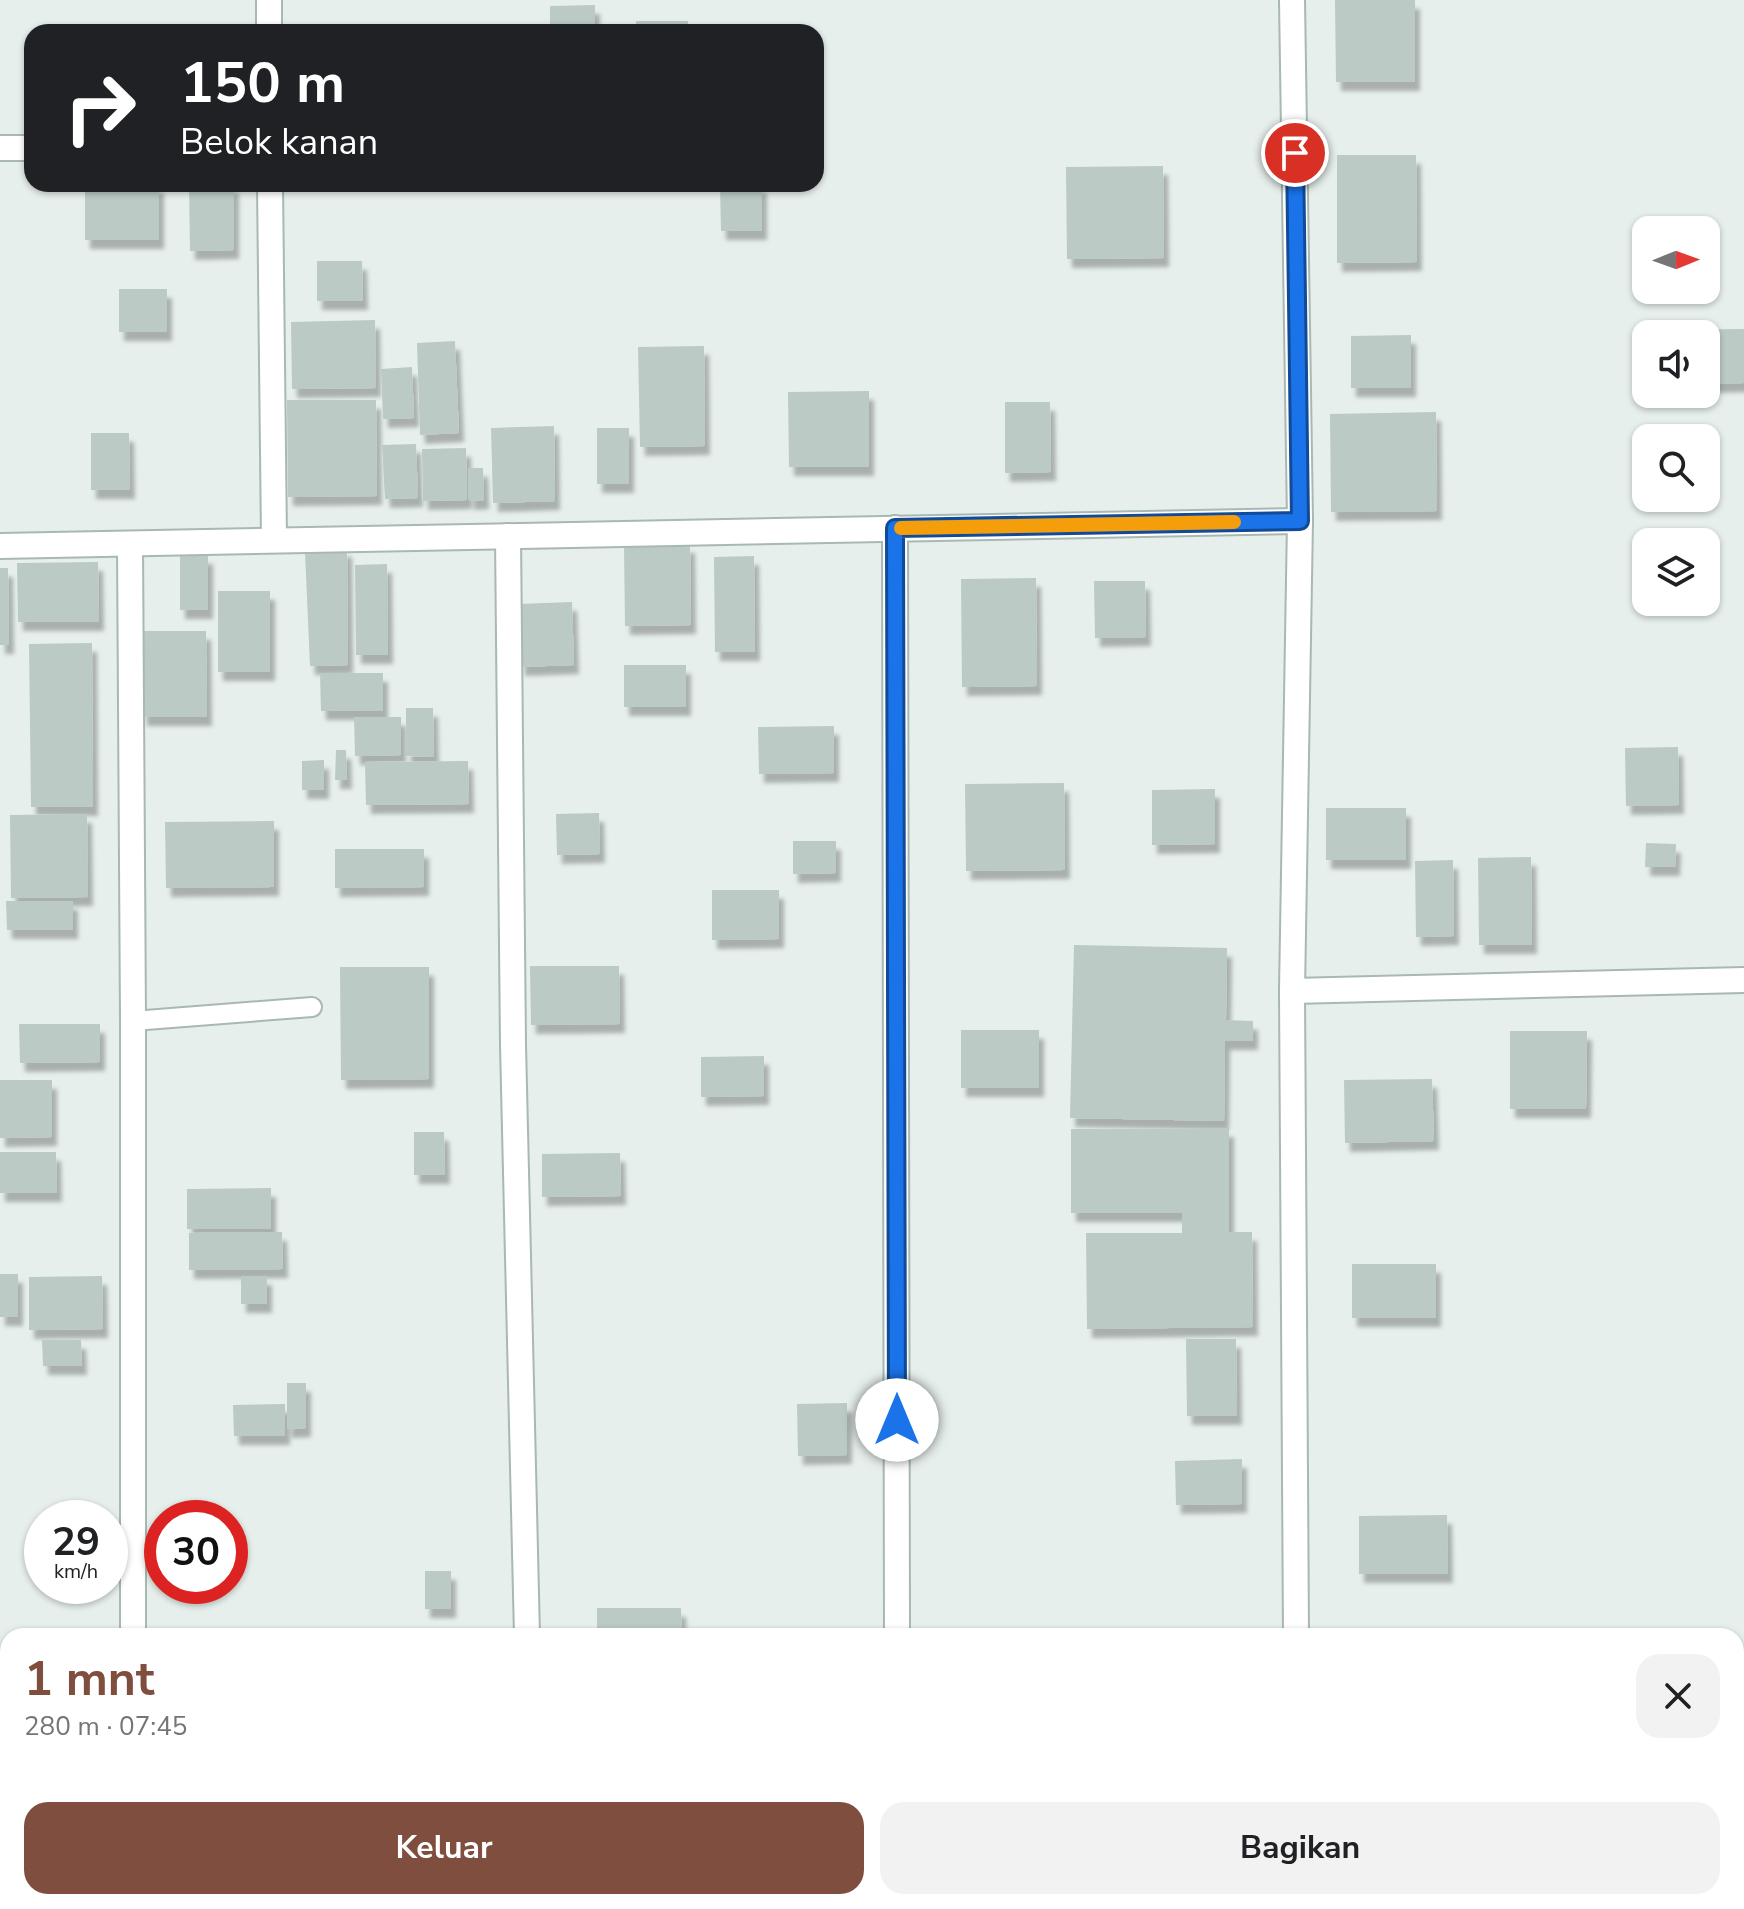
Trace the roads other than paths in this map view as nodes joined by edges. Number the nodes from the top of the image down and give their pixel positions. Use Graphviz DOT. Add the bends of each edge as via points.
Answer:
graph roads {
  1 [pos="269,0"];
  2 [pos="1292,0"];
  3 [pos="269,24"];
  4 [pos="0,148"];
  5 [pos="24,148"];
  6 [pos="270,192"];
  7 [pos="1300,521"];
  8 [pos="895,528"];
  9 [pos="508,536"];
  10 [pos="274,540"];
  11 [pos="130,544"];
  12 [pos="0,546"];
  13 [pos="1744,980"];
  14 [pos="1292,991"];
  15 [pos="312,1007"];
  16 [pos="133,1021"];
  17 [pos="133,1628"];
  18 [pos="527,1628"];
  19 [pos="897,1628"];
  20 [pos="1296,1628"];
  1 -- 3 [label="street"];
  2 -- 7 [label="street"];
  4 -- 5 [label="street"];
  6 -- 10 [label="street"];
  7 -- 8 [label="street"];
  7 -- 14 [label="street"];
  8 -- 9 [label="street"];
  8 -- 19 [label="street"];
  9 -- 10 [label="street"];
  9 -- 18 [label="street" via="513,1059"];
  10 -- 11 [label="street"];
  11 -- 12 [label="street"];
  11 -- 16 [label="street"];
  13 -- 14 [label="street"];
  14 -- 20 [label="street"];
  15 -- 16 [label="lane"];
  16 -- 17 [label="street"];
}
